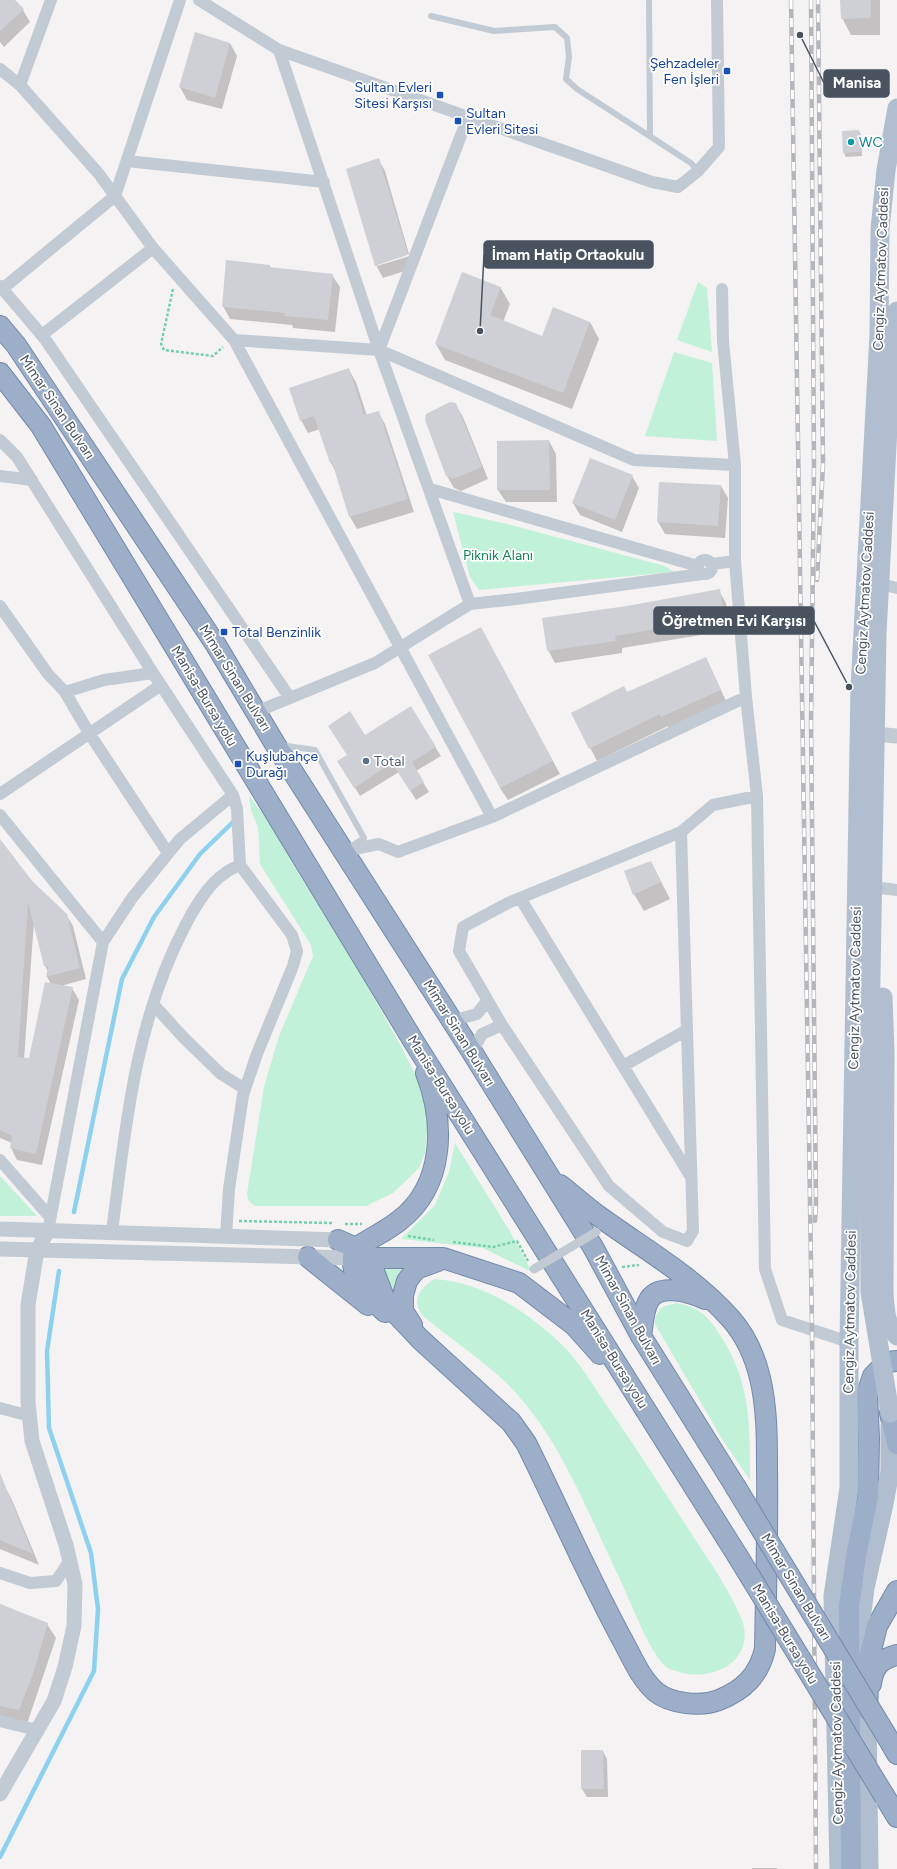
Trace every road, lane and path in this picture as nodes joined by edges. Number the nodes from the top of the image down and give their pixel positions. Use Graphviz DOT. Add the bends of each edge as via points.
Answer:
graph roads {
  1 [pos="51,0"];
  2 [pos="180,0"];
  3 [pos="199,0"];
  4 [pos="649,0"];
  5 [pos="717,0"];
  6 [pos="431,16"];
  7 [pos="278,50"];
  8 [pos="0,69"];
  9 [pos="20,85"];
  10 [pos="897,108"];
  11 [pos="468,117"];
  12 [pos="650,136"];
  13 [pos="127,161"];
  14 [pos="698,171"];
  15 [pos="324,182"];
  16 [pos="115,196"];
  17 [pos="890,208"];
  18 [pos="153,248"];
  19 [pos="176,274"];
  20 [pos="1,287"];
  21 [pos="722,289"];
  22 [pos="897,311"];
  23 [pos="0,326"];
  24 [pos="42,335"];
  25 [pos="234,340"];
  26 [pos="379,350"];
  27 [pos="0,373"];
  28 [pos="0,440"];
  29 [pos="735,465"];
  30 [pos="0,476"];
  31 [pos="32,480"];
  32 [pos="430,489"];
  33 [pos="735,561"];
  34 [pos="700,570"];
  35 [pos="889,586"];
  36 [pos="470,604"];
  37 [pos="0,606"];
  38 [pos="4,619"];
  39 [pos="400,648"];
  40 [pos="153,673"];
  41 [pos="161,685"];
  42 [pos="65,692"];
  43 [pos="746,697"];
  44 [pos="290,698"];
  45 [pos="256,712"];
  46 [pos="89,733"];
  47 [pos="875,734"];
  48 [pos="897,736"];
  49 [pos="275,744"];
  50 [pos="0,794"];
  51 [pos="233,794"];
  52 [pos="757,796"];
  53 [pos="0,815"];
  54 [pos="492,817"];
  55 [pos="681,832"];
  56 [pos="344,851"];
  57 [pos="168,853"];
  58 [pos="240,865"];
  59 [pos="873,887"];
  60 [pos="897,890"];
  61 [pos="520,898"];
  62 [pos="873,922"];
  63 [pos="103,942"];
  64 [pos="487,1001"];
  65 [pos="153,1004"];
  66 [pos="451,1021"];
  67 [pos="502,1025"];
  68 [pos="687,1030"];
  69 [pos="414,1042"];
  70 [pos="472,1052"];
  71 [pos="891,1052"];
  72 [pos="623,1066"];
  73 [pos="245,1089"];
  74 [pos="0,1160"];
  75 [pos="548,1175"];
  76 [pos="692,1178"];
  77 [pos="891,1204"];
  78 [pos="49,1224"];
  79 [pos="0,1230"];
  80 [pos="112,1232"];
  81 [pos="596,1232"];
  82 [pos="226,1236"];
  83 [pos="517,1241"];
  84 [pos="0,1249"];
  85 [pos="37,1250"];
  86 [pos="354,1251"];
  87 [pos="308,1257"];
  88 [pos="443,1258"];
  89 [pos="534,1270"];
  90 [pos="718,1306"];
  91 [pos="642,1336"];
  92 [pos="897,1336"];
  93 [pos="420,1339"];
  94 [pos="849,1342"];
  95 [pos="897,1361"];
  96 [pos="635,1392"];
  97 [pos="894,1404"];
  98 [pos="0,1408"];
  99 [pos="30,1416"];
  100 [pos="869,1438"];
  101 [pos="897,1444"];
  102 [pos="70,1560"];
  103 [pos="0,1573"];
  104 [pos="897,1591"];
  105 [pos="897,1655"];
  106 [pos="867,1710"];
  107 [pos="0,1722"];
  108 [pos="37,1730"];
  109 [pos="897,1754"];
  110 [pos="0,1794"];
  111 [pos="897,1817"];
  112 [pos="840,1869"];
  113 [pos="851,1869"];
  114 [pos="869,1869"];
  1 -- 9 [label="street"];
  2 -- 13 [label="street"];
  3 -- 7 [label="street"];
  4 -- 12 [label="lane"];
  5 -- 14 [label="street" via="719,147"];
  6 -- 12 [label="lane" via="494,31 555,27 567,38 569,57 566,79 577,89"];
  7 -- 11 [label="street"];
  7 -- 15 [label="street"];
  8 -- 9 [label="street"];
  9 -- 16 [label="street" via="99,174"];
  10 -- 17 [label="main road, Cengiz Aytmatov Caddesi" via="886,170"];
  11 -- 14 [label="street" via="652,182 678,187"];
  11 -- 26 [label="street"];
  12 -- 14 [label="lane" via="691,163"];
  13 -- 15 [label="street"];
  13 -- 16 [label="street"];
  15 -- 26 [label="street"];
  16 -- 18 [label="street"];
  16 -- 20 [label="street"];
  17 -- 94 [label="main road, Cengiz Aytmatov Caddesi" via="879,335 860,688"];
  18 -- 19 [label="street"];
  18 -- 24 [label="street"];
  19 -- 25 [label="street"];
  19 -- 25 [label="path" via="161,344 164,350 213,356"];
  20 -- 24 [label="street"];
  21 -- 29 [label="street" via="723,340"];
  22 -- 35 [label="main road, Cengiz Aytmatov Caddesi" via="894,334"];
  23 -- 45 [label="highway, Mimar Sinan Bulvarı" via="16,345 177,587"];
  24 -- 44 [label="street"];
  25 -- 26 [label="street"];
  25 -- 39 [label="street"];
  26 -- 29 [label="street" via="634,460"];
  26 -- 32 [label="street"];
  27 -- 69 [label="highway, Manisa-Bursa yolu" via="41,426"];
  28 -- 31 [label="street" via="17,457"];
  29 -- 33 [label="street"];
  30 -- 31 [label="street"];
  31 -- 40 [label="street"];
  32 -- 34 [label="street"];
  32 -- 36 [label="street"];
  33 -- 34 [label="street" via="712,564 705,560 700,562"];
  33 -- 43 [label="street"];
  34 -- 36 [label="street"];
  35 -- 47 [label="main road, Cengiz Aytmatov Caddesi"];
  36 -- 39 [label="street"];
  37 -- 38 [label="street"];
  38 -- 42 [label="street"];
  39 -- 44 [label="street" via="375,663"];
  39 -- 54 [label="street"];
  40 -- 41 [label="street"];
  40 -- 42 [label="street" via="104,680"];
  41 -- 46 [label="street"];
  41 -- 51 [label="street"];
  42 -- 46 [label="street"];
  43 -- 52 [label="street"];
  43 -- 54 [label="street"];
  44 -- 45 [label="street"];
  45 -- 49 [label="highway, Mimar Sinan Bulvarı"];
  46 -- 50 [label="street"];
  46 -- 57 [label="street"];
  47 -- 48 [label="street"];
  47 -- 59 [label="main road, Cengiz Aytmatov Caddesi"];
  49 -- 56 [label="highway, Mimar Sinan Bulvarı"];
  49 -- 56 [label="lane" via="315,750 364,838"];
  51 -- 57 [label="street" via="180,839"];
  51 -- 58 [label="street" via="237,808"];
  52 -- 55 [label="street" via="712,805"];
  52 -- 94 [label="street" via="764,1269 782,1320"];
  53 -- 63 [label="street"];
  54 -- 56 [label="street" via="398,852 379,844"];
  55 -- 61 [label="street"];
  55 -- 68 [label="street"];
  56 -- 66 [label="highway, Mimar Sinan Bulvarı"];
  57 -- 63 [label="street" via="132,898"];
  58 -- 65 [label="street" via="222,874 194,907 168,959"];
  58 -- 73 [label="street" via="292,935 297,951"];
  59 -- 60 [label="street"];
  59 -- 62 [label="main road, Cengiz Aytmatov Caddesi"];
  61 -- 64 [label="street" via="463,927 459,951"];
  61 -- 72 [label="street"];
  62 -- 71 [label="main road"];
  62 -- 97 [label="main road, Cengiz Aytmatov Caddesi, bridge" via="869,1091 870,1292"];
  63 -- 78 [label="street"];
  64 -- 66 [label="street" via="477,1014"];
  64 -- 67 [label="street"];
  65 -- 73 [label="street" via="183,1038 221,1074"];
  65 -- 80 [label="street" via="139,1053"];
  66 -- 70 [label="highway, Mimar Sinan Bulvarı"];
  67 -- 70 [label="street" via="482,1034"];
  67 -- 76 [label="street" via="609,1186 663,1232 687,1241 693,1231"];
  68 -- 72 [label="street"];
  68 -- 76 [label="street"];
  69 -- 86 [label="highway" via="431,1085 438,1118 438,1140 432,1178 423,1195 400,1220"];
  69 -- 96 [label="highway, Manisa-Bursa yolu"];
  70 -- 75 [label="highway, Mimar Sinan Bulvarı"];
  71 -- 77 [label="main road"];
  72 -- 76 [label="street"];
  73 -- 82 [label="street" via="229,1189"];
  74 -- 78 [label="street"];
  75 -- 90 [label="highway" via="600,1217 687,1278"];
  75 -- 91 [label="highway, Mimar Sinan Bulvarı" via="593,1247"];
  77 -- 92 [label="main road" via="884,1292 886,1317"];
  78 -- 79 [label="street"];
  78 -- 80 [label="street"];
  78 -- 85 [label="street"];
  80 -- 82 [label="street"];
  81 -- 89 [label="street, bridge"];
  82 -- 86 [label="street"];
  83 -- 89 [label="path"];
  84 -- 85 [label="street"];
  85 -- 87 [label="street"];
  85 -- 99 [label="street" via="28,1305"];
  86 -- 87 [label="street"];
  86 -- 88 [label="highway"];
  86 -- 93 [label="highway" via="361,1285 384,1311"];
  87 -- 93 [label="highway" via="384,1318"];
  88 -- 93 [label="highway" via="416,1269 406,1281 403,1311"];
  88 -- 96 [label="highway" via="519,1282 574,1325"];
  90 -- 91 [label="highway" via="697,1295 678,1290 655,1294 647,1303"];
  90 -- 93 [label="highway" via="731,1320 756,1362 766,1418 765,1649 755,1675 744,1686 715,1702 697,1704 668,1698 656,1692 642,1676 614,1625 526,1443 511,1422"];
  91 -- 109 [label="highway, Mimar Sinan Bulvarı, bridge"];
  94 -- 112 [label="main road, Cengiz Aytmatov Caddesi" via="849,1488 833,1596"];
  95 -- 100 [label="highway" via="887,1362 873,1376 867,1394"];
  96 -- 111 [label="highway, Manisa-Bursa yolu, bridge"];
  97 -- 100 [label="highway" via="889,1397 880,1401 872,1413"];
  97 -- 101 [label="highway"];
  97 -- 106 [label="main road, Cengiz Aytmatov Caddesi" via="890,1470 865,1588 859,1636"];
  98 -- 99 [label="street"];
  99 -- 102 [label="street" via="32,1441"];
  100 -- 113 [label="highway" via="868,1497 849,1606"];
  102 -- 103 [label="street" via="56,1581 30,1583"];
  102 -- 108 [label="street" via="75,1584 74,1626 54,1701"];
  104 -- 106 [label="highway" via="877,1626 869,1658"];
  105 -- 106 [label="highway" via="884,1660 873,1672"];
  106 -- 114 [label="main road, Cengiz Aytmatov Caddesi"];
  107 -- 108 [label="street"];
  108 -- 110 [label="street"];
}
